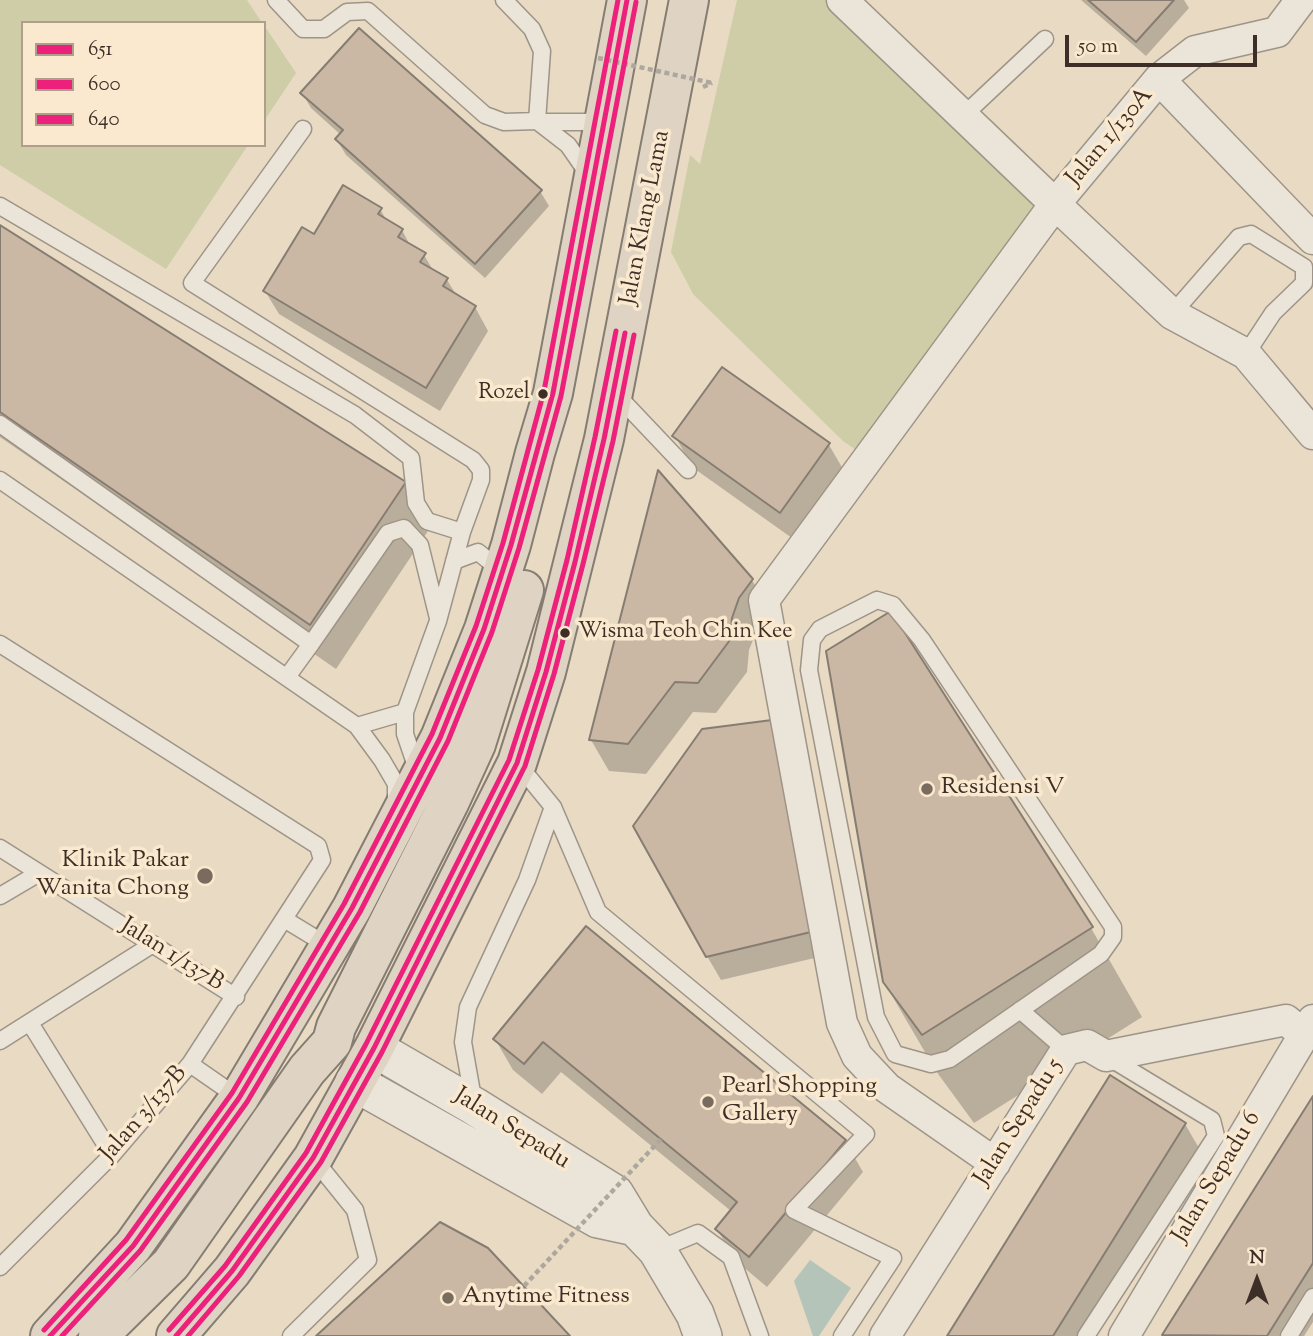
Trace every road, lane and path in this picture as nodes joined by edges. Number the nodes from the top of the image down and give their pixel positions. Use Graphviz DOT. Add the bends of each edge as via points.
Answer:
graph roads {
  1 [pos="276,0"];
  2 [pos="505,0"];
  3 [pos="627,0"];
  4 [pos="689,0"];
  5 [pos="842,0"];
  6 [pos="1301,0"];
  7 [pos="1045,39"];
  8 [pos="598,58"];
  9 [pos="1160,79"];
  10 [pos="712,83"];
  11 [pos="606,109"];
  12 [pos="963,116"];
  13 [pos="537,121"];
  14 [pos="303,129"];
  15 [pos="591,195"];
  16 [pos="1055,204"];
  17 [pos="0,206"];
  18 [pos="1310,229"];
  19 [pos="1172,314"];
  20 [pos="1246,354"];
  21 [pos="614,391"];
  22 [pos="554,393"];
  23 [pos="0,424"];
  24 [pos="1313,434"];
  25 [pos="688,470"];
  26 [pos="0,480"];
  27 [pos="416,503"];
  28 [pos="404,528"];
  29 [pos="462,532"];
  30 [pos="454,561"];
  31 [pos="496,591"];
  32 [pos="438,621"];
  33 [pos="0,643"];
  34 [pos="311,644"];
  35 [pos="286,677"];
  36 [pos="405,712"];
  37 [pos="357,726"];
  38 [pos="517,763"];
  39 [pos="420,779"];
  40 [pos="553,807"];
  41 [pos="396,824"];
  42 [pos="0,848"];
  43 [pos="39,873"];
  44 [pos="0,896"];
  45 [pos="284,919"];
  46 [pos="153,944"];
  47 [pos="330,947"];
  48 [pos="236,997"];
  49 [pos="1020,1010"];
  50 [pos="30,1023"];
  51 [pos="1308,1027"];
  52 [pos="0,1041"];
  53 [pos="332,1042"];
  54 [pos="373,1048"];
  55 [pos="1066,1050"];
  56 [pos="1106,1056"];
  57 [pos="190,1065"];
  58 [pos="354,1082"];
  59 [pos="239,1098"];
  60 [pos="474,1107"];
  61 [pos="661,1139"];
  62 [pos="112,1155"];
  63 [pos="313,1158"];
  64 [pos="995,1163"];
  65 [pos="646,1238"];
  66 [pos="0,1267"];
  67 [pos="524,1286"];
  68 [pos="1313,1297"];
  69 [pos="1130,1334"];
  70 [pos="50,1336"];
  71 [pos="98,1336"];
  72 [pos="176,1336"];
  73 [pos="291,1336"];
  74 [pos="703,1336"];
  75 [pos="760,1336"];
  76 [pos="842,1336"];
  77 [pos="885,1336"];
  78 [pos="1086,1336"];
  79 [pos="1289,1336"];
  1 -- 13 [label="lane" via="303,29 324,29 347,12 368,11 485,115 504,122"];
  2 -- 13 [label="lane" via="532,29 542,51"];
  3 -- 11 [label="main road"];
  4 -- 21 [label="main road, Jalan Klang Lama"];
  5 -- 12 [label="street, Jalan 1/130A"];
  6 -- 9 [label="street" via="1277,32 1195,51"];
  7 -- 12 [label="lane"];
  8 -- 10 [label="path, bridge"];
  9 -- 16 [label="street, Jalan 1/130A"];
  9 -- 18 [label="street, Jalan 1/130A"];
  11 -- 13 [label="lane" via="605,119"];
  11 -- 15 [label="main road"];
  12 -- 16 [label="street, Jalan 1/130A"];
  13 -- 15 [label="lane" via="568,145 584,168"];
  14 -- 29 [label="lane" via="192,283 473,460 481,470 481,480"];
  15 -- 22 [label="main road"];
  16 -- 19 [label="street"];
  16 -- 64 [label="street" via="764,600 842,1023 857,1056 887,1088"];
  17 -- 27 [label="lane" via="355,415 411,458"];
  19 -- 20 [label="street"];
  19 -- 20 [label="lane" via="1239,237 1251,234 1304,267 1304,283 1273,313"];
  20 -- 24 [label="street"];
  21 -- 25 [label="lane"];
  21 -- 38 [label="main road, Jalan Klang Lama" via="575,562"];
  22 -- 31 [label="main road"];
  22 -- 53 [label="main road" via="558,457 476,744"];
  23 -- 34 [label="lane"];
  26 -- 35 [label="lane"];
  27 -- 28 [label="lane"];
  27 -- 29 [label="lane" via="427,521"];
  28 -- 32 [label="lane" via="420,545"];
  28 -- 34 [label="lane" via="388,533"];
  29 -- 30 [label="lane"];
  30 -- 31 [label="lane" via="478,552 494,565"];
  30 -- 32 [label="lane"];
  31 -- 39 [label="main road"];
  32 -- 36 [label="lane"];
  33 -- 45 [label="lane, Jalan 3/137B" via="318,846 321,860"];
  34 -- 35 [label="lane"];
  35 -- 37 [label="lane"];
  36 -- 37 [label="lane"];
  36 -- 39 [label="lane" via="405,734"];
  37 -- 41 [label="lane" via="396,784"];
  38 -- 40 [label="lane"];
  38 -- 54 [label="main road, Jalan Klang Lama"];
  39 -- 41 [label="main road"];
  40 -- 60 [label="lane" via="527,880 468,1007 463,1042"];
  40 -- 76 [label="lane" via="598,912 866,1135 794,1210 893,1258"];
  41 -- 47 [label="main road"];
  42 -- 43 [label="lane, Jalan 1/137B"];
  43 -- 44 [label="lane"];
  43 -- 46 [label="lane, Jalan 1/137B"];
  45 -- 47 [label="lane"];
  45 -- 48 [label="lane, Jalan 3/137B"];
  46 -- 48 [label="lane, Jalan 1/137B"];
  46 -- 50 [label="lane"];
  47 -- 59 [label="main road"];
  48 -- 57 [label="lane, Jalan 3/137B"];
  49 -- 49 [label="lane" via="950,1059 931,1064 895,1054 876,1017 809,670 812,640 820,629 877,600 893,605 922,640 1112,927 1113,937 1101,954"];
  49 -- 55 [label="lane"];
  50 -- 52 [label="lane"];
  50 -- 62 [label="lane"];
  51 -- 56 [label="street, Jalan Sepadu 5" via="1286,1020"];
  51 -- 69 [label="street, Jalan Sepadu 6"];
  53 -- 54 [label="main road" via="355,1040"];
  53 -- 58 [label="main road" via="339,1069"];
  53 -- 71 [label="main road" via="307,1070 171,1264"];
  54 -- 58 [label="main road, Jalan Klang Lama"];
  54 -- 60 [label="street, Jalan Sepadu"];
  55 -- 56 [label="street, Jalan Sepadu 5" via="1087,1045"];
  55 -- 64 [label="street, Jalan Sepadu 5"];
  56 -- 78 [label="lane" via="1212,1120 1216,1136"];
  57 -- 59 [label="lane"];
  57 -- 62 [label="lane, Jalan 3/137B"];
  58 -- 63 [label="main road, Jalan Klang Lama"];
  58 -- 65 [label="street, Jalan Sepadu" via="598,1219"];
  59 -- 70 [label="main road" via="134,1246"];
  60 -- 65 [label="street, Jalan Sepadu" via="615,1194"];
  61 -- 67 [label="path, bridge"];
  62 -- 66 [label="lane, Jalan 3/137B"];
  63 -- 72 [label="main road, Jalan Klang Lama" via="232,1271"];
  63 -- 73 [label="lane" via="355,1210 368,1261"];
  64 -- 77 [label="street, Jalan Sepadu 5"];
  65 -- 74 [label="street, Jalan Sepadu" via="695,1314"];
  65 -- 75 [label="lane" via="698,1233 731,1257"];
  68 -- 79 [label="lane"];
}
